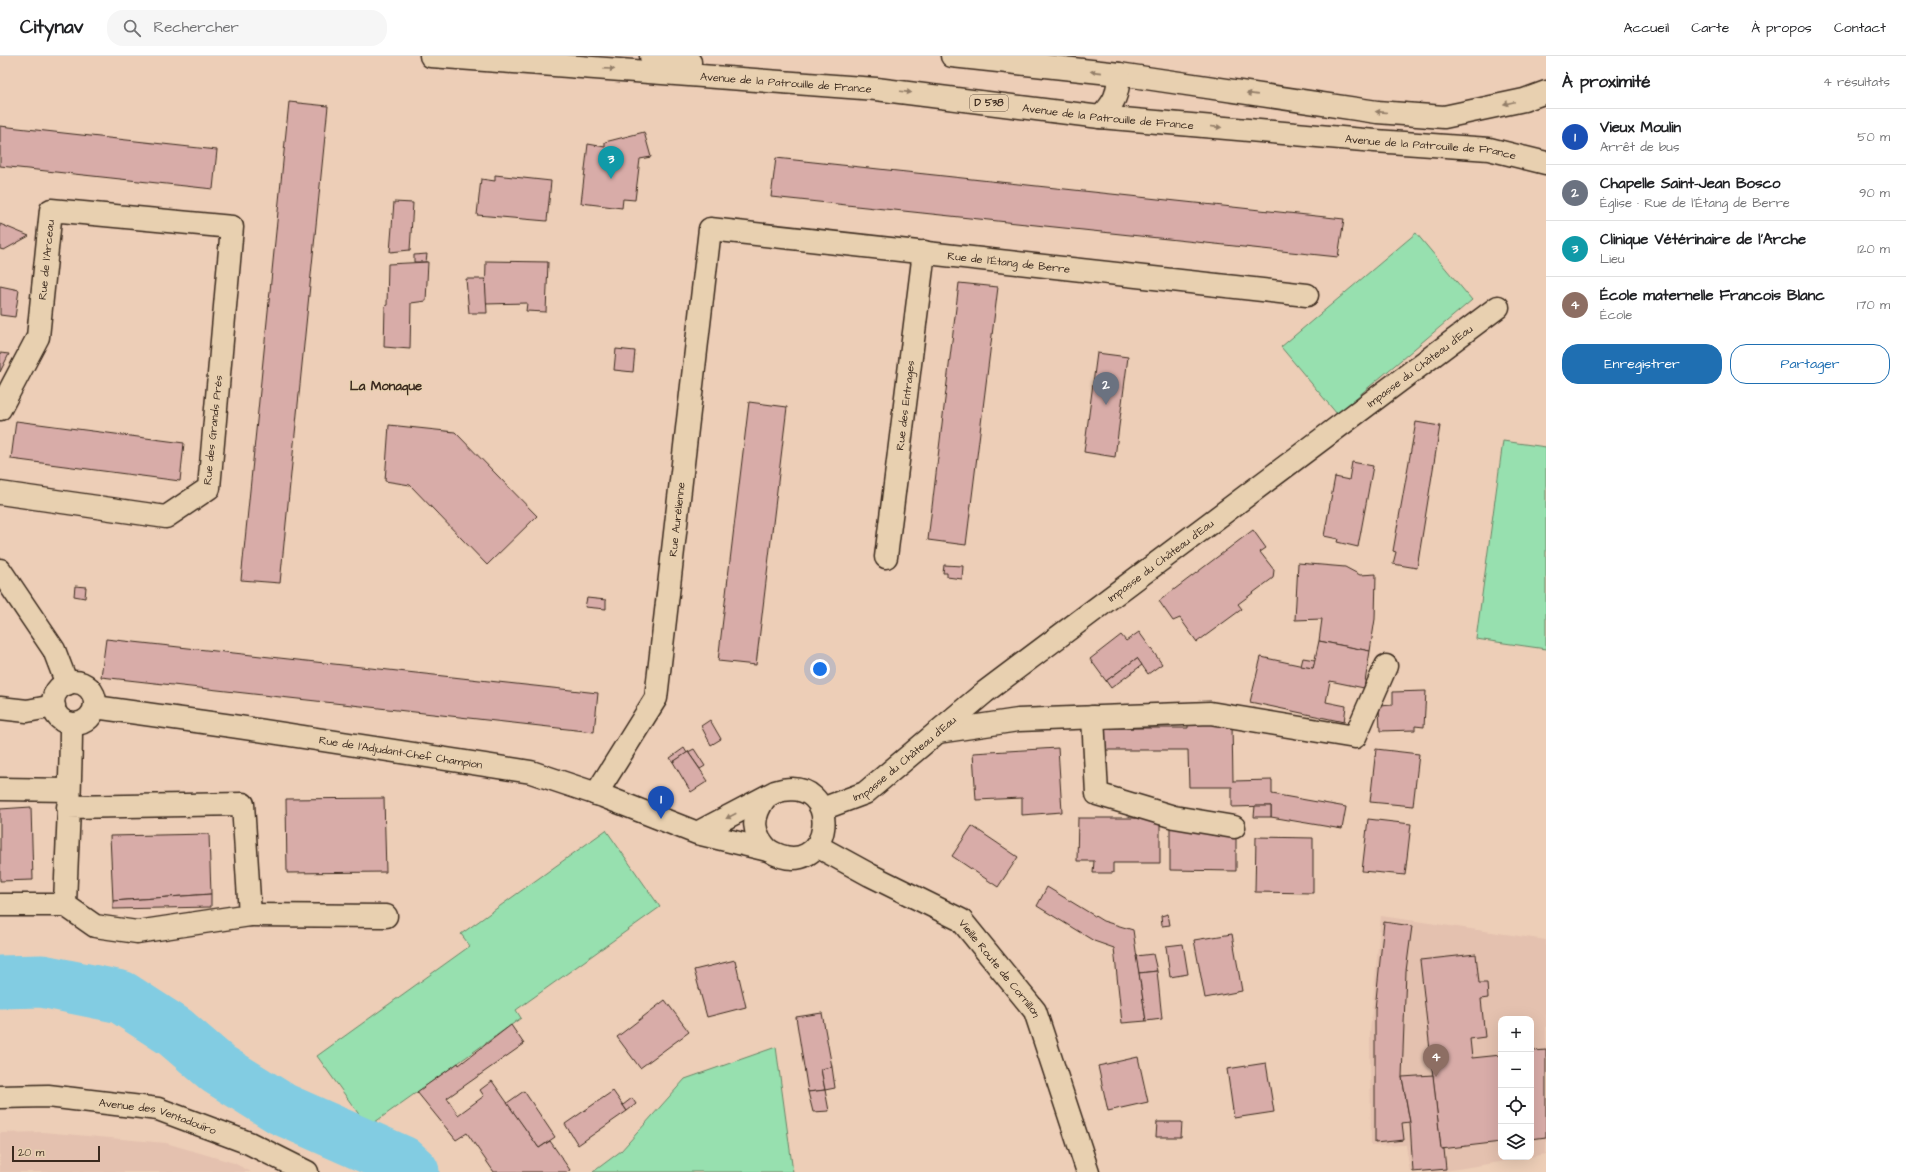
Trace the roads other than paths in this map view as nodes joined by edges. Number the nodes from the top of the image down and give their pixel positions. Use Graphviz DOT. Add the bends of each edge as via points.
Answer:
graph roads {
  1 [pos="431,56"];
  2 [pos="652,56"];
  3 [pos="952,56"];
  4 [pos="1119,74"];
  5 [pos="876,88"];
  6 [pos="1546,92"];
  7 [pos="1100,117"];
  8 [pos="1546,163"];
  9 [pos="232,227"];
  10 [pos="710,229"];
  11 [pos="924,252"];
  12 [pos="1307,294"];
  13 [pos="1498,307"];
  14 [pos="0,409"];
  15 [pos="0,493"];
  16 [pos="886,557"];
  17 [pos="0,570"];
  18 [pos="1386,666"];
  19 [pos="67,684"];
  20 [pos="54,706"];
  21 [pos="95,706"];
  22 [pos="0,708"];
  23 [pos="1093,717"];
  24 [pos="71,724"];
  25 [pos="938,732"];
  26 [pos="0,790"];
  27 [pos="596,794"];
  28 [pos="765,798"];
  29 [pos="69,799"];
  30 [pos="822,809"];
  31 [pos="1234,827"];
  32 [pos="697,833"];
  33 [pos="817,846"];
  34 [pos="768,850"];
  35 [pos="0,905"];
  36 [pos="65,905"];
  37 [pos="250,915"];
  38 [pos="386,916"];
  39 [pos="0,1097"];
  40 [pos="307,1172"];
  41 [pos="1088,1172"];
  1 -- 5 [label="street, Avenue de la Patrouille de France / D 538, one-way"];
  2 -- 5 [label="street"];
  4 -- 3 [label="street, one-way"];
  6 -- 4 [label="street, one-way" via="1524,100 1444,117 1377,112"];
  4 -- 7 [label="street" via="1118,88 1112,106"];
  5 -- 7 [label="street, Avenue de la Patrouille de France / D 538, one-way"];
  7 -- 8 [label="street, Avenue de la Patrouille de France / D 538, one-way" via="1374,142 1489,149"];
  9 -- 14 [label="street, Rue de l'Arceau" via="51,210 38,337"];
  9 -- 15 [label="street, Rue des Grands Prés" via="209,488 166,517"];
  10 -- 11 [label="street, Rue de l'Étang de Berre"];
  10 -- 27 [label="street, Rue Aurélienne" via="656,698"];
  11 -- 12 [label="street, Rue de l'Étang de Berre"];
  11 -- 16 [label="street, Rue des Entrages"];
  13 -- 25 [label="street, Impasse du Château d'Eau" via="991,687"];
  17 -- 19 [label="street" via="54,650"];
  18 -- 23 [label="street" via="1355,737 1210,713"];
  19 -- 20 [label="street" via="56,693"];
  19 -- 21 [label="street" via="79,683 89,689"];
  20 -- 22 [label="street" via="27,711"];
  20 -- 24 [label="street" via="59,718"];
  21 -- 24 [label="street" via="89,718"];
  21 -- 27 [label="street, Rue de l'Adjudant-Chef Champion" via="531,772"];
  23 -- 25 [label="street" via="1018,720"];
  23 -- 31 [label="street" via="1097,794 1174,816"];
  24 -- 29 [label="street"];
  25 -- 30 [label="street, Impasse du Château d'Eau" via="865,793"];
  26 -- 29 [label="street"];
  27 -- 32 [label="street, Rue de l'Adjudant-Chef Champion"];
  28 -- 30 [label="street" via="785,789 796,789 807,793"];
  28 -- 32 [label="street, one-way"];
  28 -- 34 [label="street" via="755,819 760,842"];
  29 -- 36 [label="street"];
  29 -- 37 [label="street" via="243,804"];
  30 -- 33 [label="street" via="825,818 824,828"];
  32 -- 34 [label="street, Rue de l'Adjudant-Chef Champion"];
  33 -- 34 [label="street" via="808,853 788,858 777,856"];
  33 -- 41 [label="street, Vieille Route de Cornillon" via="962,920 1035,1011"];
  35 -- 36 [label="street"];
  36 -- 37 [label="street" via="95,926 137,932"];
  37 -- 38 [label="street"];
  39 -- 40 [label="street, Avenue des Ventadouïro" via="48,1096 158,1109 249,1143"];
}
